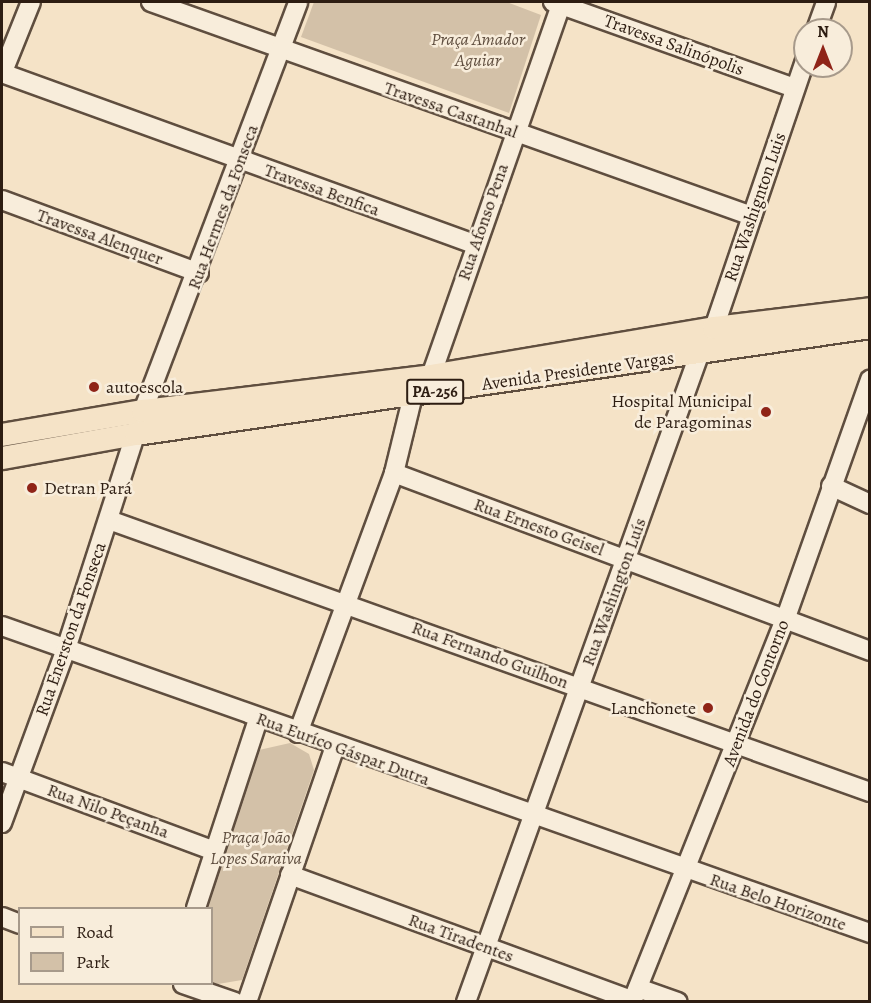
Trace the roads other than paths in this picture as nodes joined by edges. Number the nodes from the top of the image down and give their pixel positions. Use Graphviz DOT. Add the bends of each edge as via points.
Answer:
graph roads {
  1 [pos="31,2"];
  2 [pos="151,2"];
  3 [pos="298,2"];
  4 [pos="559,2"];
  5 [pos="826,2"];
  6 [pos="820,18"];
  7 [pos="280,50"];
  8 [pos="2,74"];
  9 [pos="799,78"];
  10 [pos="795,88"];
  11 [pos="514,133"];
  12 [pos="240,161"];
  13 [pos="2,200"];
  14 [pos="752,216"];
  15 [pos="474,244"];
  16 [pos="199,273"];
  17 [pos="870,309"];
  18 [pos="870,327"];
  19 [pos="714,328"];
  20 [pos="700,352"];
  21 [pos="431,376"];
  22 [pos="870,380"];
  23 [pos="413,395"];
  24 [pos="143,411"];
  25 [pos="136,434"];
  26 [pos="2,435"];
  27 [pos="2,458"];
  28 [pos="393,473"];
  29 [pos="831,486"];
  30 [pos="870,504"];
  31 [pos="110,520"];
  32 [pos="626,559"];
  33 [pos="344,601"];
  34 [pos="785,620"];
  35 [pos="2,626"];
  36 [pos="66,649"];
  37 [pos="870,651"];
  38 [pos="580,688"];
  39 [pos="258,719"];
  40 [pos="298,733"];
  41 [pos="737,744"];
  42 [pos="335,746"];
  43 [pos="10,775"];
  44 [pos="870,792"];
  45 [pos="534,817"];
  46 [pos="2,823"];
  47 [pos="214,851"];
  48 [pos="686,870"];
  49 [pos="290,875"];
  50 [pos="197,907"];
  51 [pos="2,917"];
  52 [pos="18,923"];
  53 [pos="870,933"];
  54 [pos="485,947"];
  55 [pos="185,985"];
  56 [pos="202,996"];
  57 [pos="634,996"];
  58 [pos="235,1002"];
  59 [pos="247,1002"];
  60 [pos="466,1002"];
  61 [pos="678,1002"];
  1 -- 8 [label="street"];
  2 -- 7 [label="street, Travessa Castanhal"];
  3 -- 7 [label="street, Rua Hermes da Fonseca"];
  4 -- 10 [label="street, Travessa Salinópolis"];
  4 -- 11 [label="street, Rua Afonso Pena"];
  5 -- 6 [label="street"];
  7 -- 11 [label="street, Travessa Castanhal"];
  7 -- 12 [label="street, Rua Hermes da Fonseca"];
  8 -- 12 [label="street, Travessa Benfica"];
  9 -- 10 [label="street, Rua Washignton Luis"];
  10 -- 14 [label="street, Rua Washignton Luis"];
  11 -- 14 [label="street, Travessa Castanhal"];
  11 -- 15 [label="street, Rua Afonso Pena"];
  12 -- 15 [label="street, Travessa Benfica"];
  12 -- 16 [label="street, Rua Hermes da Fonseca"];
  13 -- 16 [label="street, Travessa Alenquer"];
  14 -- 19 [label="street, Rua Washignton Luis"];
  15 -- 21 [label="street, Rua Afonso Pena"];
  16 -- 24 [label="street, Rua Hermes da Fonseca"];
  17 -- 19 [label="main road, Avenida Presidente Vargas / PA-256"];
  18 -- 20 [label="main road, Avenida Presidente Vargas / PA-256"];
  19 -- 20 [label="street, Rua Washignton Luis"];
  19 -- 21 [label="main road, Avenida Presidente Vargas / PA-256"];
  20 -- 23 [label="main road, Avenida Presidente Vargas / PA-256"];
  20 -- 32 [label="street, Rua Washington Luís"];
  21 -- 24 [label="main road, Avenida Presidente Vargas / PA-256"];
  22 -- 29 [label="street, Avenida do Contorno"];
  23 -- 25 [label="main road, Avenida Presidente Vargas / PA-256"];
  23 -- 28 [label="street"];
  24 -- 25 [label="street, Rua Hermes da Fonseca"];
  24 -- 26 [label="main road, Avenida Presidente Vargas / PA-256"];
  25 -- 27 [label="main road, Avenida Presidente Vargas / PA-256"];
  25 -- 31 [label="street, Rua Enerston da Fonseca"];
  28 -- 32 [label="street, Rua Ernesto Geisel"];
  28 -- 33 [label="street"];
  29 -- 30 [label="street"];
  29 -- 34 [label="street, Avenida do Contorno"];
  31 -- 33 [label="street, Rua Fernando Guilhon"];
  31 -- 36 [label="street, Rua Enerston da Fonseca"];
  32 -- 34 [label="street, Rua Ernesto Geisel"];
  32 -- 38 [label="street, Rua Washington Luís"];
  33 -- 38 [label="street, Rua Fernando Guilhon"];
  33 -- 40 [label="street"];
  34 -- 37 [label="street, Rua Ernesto Geisel"];
  34 -- 41 [label="street, Avenida do Contorno"];
  35 -- 36 [label="street, Rua Euríco Gáspar Dutra"];
  36 -- 39 [label="street, Rua Euríco Gáspar Dutra"];
  36 -- 43 [label="street, Rua Enerston da Fonseca"];
  38 -- 41 [label="street, Rua Fernando Guilhon"];
  38 -- 45 [label="street, Rua Washington Luís"];
  39 -- 40 [label="street, Rua Euríco Gáspar Dutra"];
  39 -- 47 [label="street"];
  40 -- 42 [label="street, Rua Euríco Gáspar Dutra"];
  41 -- 44 [label="street, Rua Fernando Guilhon"];
  41 -- 48 [label="street, Avenida do Contorno"];
  42 -- 45 [label="street, Rua Euríco Gáspar Dutra"];
  42 -- 49 [label="street"];
  43 -- 46 [label="street, Rua Enerston da Fonseca"];
  43 -- 47 [label="street, Rua Nilo Peçanha"];
  45 -- 48 [label="street, Rua Euríco Gáspar Dutra"];
  45 -- 54 [label="street, Rua Washington Luís"];
  47 -- 50 [label="street"];
  48 -- 53 [label="street, Rua Belo Horizonte"];
  48 -- 57 [label="street, Avenida do Contorno"];
  49 -- 54 [label="street, Rua Tiradentes"];
  49 -- 59 [label="street"];
  51 -- 52 [label="street"];
  54 -- 57 [label="street, Rua Tiradentes"];
  54 -- 60 [label="street, Rua Washington Luís"];
  55 -- 56 [label="street"];
  56 -- 58 [label="street"];
  57 -- 61 [label="street, Rua Tiradentes"];
}
